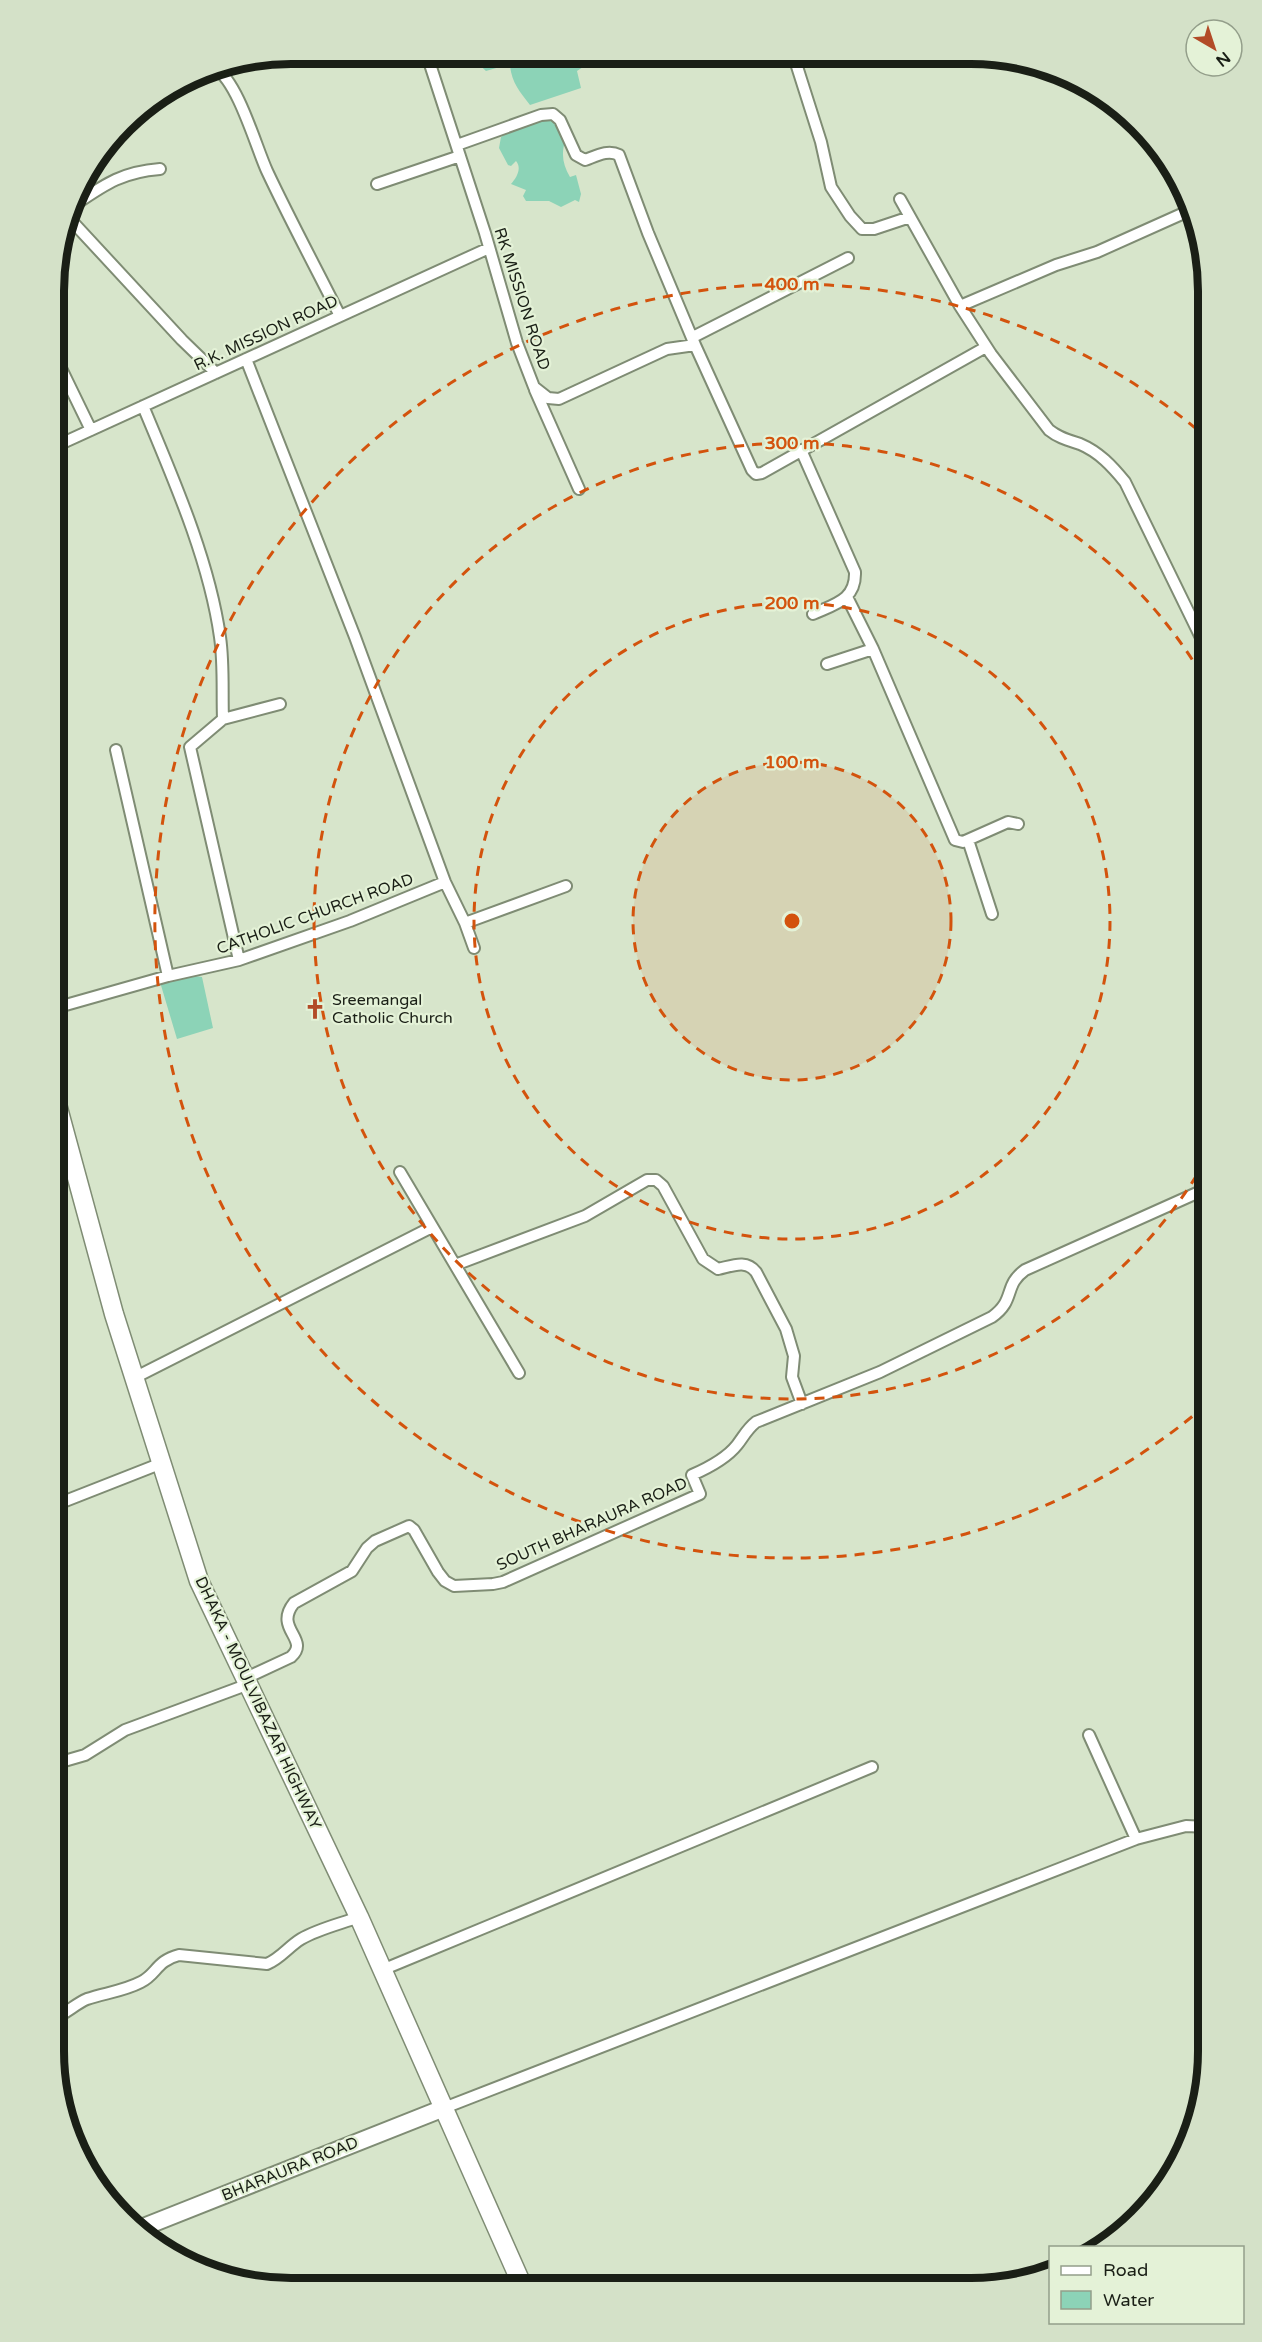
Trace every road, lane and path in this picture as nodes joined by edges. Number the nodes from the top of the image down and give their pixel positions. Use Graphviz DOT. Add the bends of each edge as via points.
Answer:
graph roads {
  1 [pos="430,64"];
  2 [pos="796,64"];
  3 [pos="224,75"];
  4 [pos="459,151"];
  5 [pos="160,169"];
  6 [pos="377,184"];
  7 [pos="84,199"];
  8 [pos="900,199"];
  9 [pos="1183,213"];
  10 [pos="910,217"];
  11 [pos="75,224"];
  12 [pos="489,248"];
  13 [pos="848,258"];
  14 [pos="960,306"];
  15 [pos="340,316"];
  16 [pos="694,341"];
  17 [pos="986,347"];
  18 [pos="246,359"];
  19 [pos="216,373"];
  20 [pos="64,374"];
  21 [pos="534,387"];
  22 [pos="143,406"];
  23 [pos="91,430"];
  24 [pos="64,442"];
  25 [pos="801,450"];
  26 [pos="579,489"];
  27 [pos="847,597"];
  28 [pos="813,614"];
  29 [pos="1198,632"];
  30 [pos="873,649"];
  31 [pos="827,664"];
  32 [pos="280,704"];
  33 [pos="223,720"];
  34 [pos="116,750"];
  35 [pos="1018,824"];
  36 [pos="968,840"];
  37 [pos="445,882"];
  38 [pos="566,886"];
  39 [pos="992,914"];
  40 [pos="465,923"];
  41 [pos="474,948"];
  42 [pos="239,960"];
  43 [pos="168,976"];
  44 [pos="64,1005"];
  45 [pos="64,1130"];
  46 [pos="400,1172"];
  47 [pos="1198,1192"];
  48 [pos="432,1227"];
  49 [pos="455,1265"];
  50 [pos="519,1373"];
  51 [pos="134,1378"];
  52 [pos="802,1404"];
  53 [pos="162,1463"];
  54 [pos="64,1501"];
  55 [pos="247,1681"];
  56 [pos="1089,1735"];
  57 [pos="64,1761"];
  58 [pos="872,1767"];
  59 [pos="1198,1827"];
  60 [pos="1136,1839"];
  61 [pos="359,1917"];
  62 [pos="382,1970"];
  63 [pos="64,2012"];
  64 [pos="444,2108"];
  65 [pos="147,2226"];
  66 [pos="519,2278"];
  1 -- 4 [label="street, RK MISSION ROAD"];
  2 -- 10 [label="street" via="831,187 850,216 862,229"];
  3 -- 15 [label="street"];
  4 -- 6 [label="street"];
  4 -- 12 [label="street, RK MISSION ROAD"];
  4 -- 16 [label="street" via="541,115 554,114 576,155 585,160 616,152"];
  5 -- 7 [label="street" via="124,175"];
  8 -- 10 [label="street"];
  9 -- 14 [label="street"];
  10 -- 14 [label="street"];
  11 -- 19 [label="street"];
  12 -- 15 [label="street, R.K. MISSION ROAD"];
  12 -- 21 [label="street, RK MISSION ROAD"];
  13 -- 16 [label="street"];
  14 -- 17 [label="street"];
  15 -- 18 [label="street, R.K. MISSION ROAD"];
  16 -- 21 [label="street, RK MISSION ROAD" via="667,349 559,399 548,398"];
  16 -- 25 [label="street" via="752,470 762,473"];
  17 -- 25 [label="street"];
  17 -- 29 [label="street" via="1049,430 1106,460 1125,482"];
  18 -- 19 [label="street, R.K. MISSION ROAD"];
  18 -- 37 [label="street" via="355,637"];
  19 -- 22 [label="street, R.K. MISSION ROAD"];
  20 -- 23 [label="street"];
  21 -- 26 [label="street"];
  22 -- 23 [label="street, R.K. MISSION ROAD"];
  22 -- 33 [label="street" via="203,562 220,637"];
  23 -- 24 [label="street, R.K. MISSION ROAD"];
  25 -- 27 [label="street" via="855,572 855,585"];
  27 -- 28 [label="street"];
  27 -- 30 [label="street"];
  30 -- 31 [label="street"];
  30 -- 36 [label="street" via="955,840"];
  32 -- 33 [label="street"];
  33 -- 42 [label="street" via="190,747"];
  34 -- 43 [label="street"];
  35 -- 36 [label="street" via="1008,822"];
  36 -- 39 [label="street"];
  37 -- 40 [label="street"];
  37 -- 42 [label="street, CATHOLIC CHURCH ROAD"];
  38 -- 40 [label="street"];
  40 -- 41 [label="street"];
  42 -- 43 [label="street, CATHOLIC CHURCH ROAD"];
  43 -- 44 [label="street, CATHOLIC CHURCH ROAD"];
  45 -- 51 [label="highway, DHAKA - MOULVIBAZAR HIGHWAY"];
  46 -- 48 [label="street"];
  47 -- 52 [label="street, SOUTH BHARAURA ROAD" via="1025,1270 1011,1285 1008,1302 992,1317 880,1372"];
  48 -- 49 [label="street"];
  48 -- 51 [label="street"];
  49 -- 50 [label="street"];
  49 -- 52 [label="street" via="585,1216 647,1180 656,1180 663,1185 703,1259 718,1269 742,1263 756,1272 786,1329 794,1356 792,1377"];
  51 -- 53 [label="highway, DHAKA - MOULVIBAZAR HIGHWAY"];
  52 -- 55 [label="street, SOUTH BHARAURA ROAD" via="756,1422 729,1453 692,1475 700,1494 503,1582 454,1586 438,1572 409,1526 375,1541 343,1578 294,1603 286,1618 298,1646 296,1653"];
  53 -- 54 [label="street"];
  53 -- 55 [label="highway, DHAKA - MOULVIBAZAR HIGHWAY" via="199,1581"];
  55 -- 57 [label="street" via="124,1730 85,1755"];
  55 -- 61 [label="highway, DHAKA - MOULVIBAZAR HIGHWAY"];
  56 -- 60 [label="street"];
  58 -- 62 [label="street"];
  59 -- 60 [label="street"];
  60 -- 64 [label="street"];
  61 -- 62 [label="highway, DHAKA - MOULVIBAZAR HIGHWAY"];
  61 -- 63 [label="street" via="304,1937 267,1964 179,1955 168,1958 144,1981 85,2000"];
  62 -- 64 [label="highway, DHAKA - MOULVIBAZAR HIGHWAY"];
  64 -- 65 [label="main road, BHARAURA ROAD"];
  64 -- 66 [label="highway, DHAKA - MOULVIBAZAR HIGHWAY"];
}
